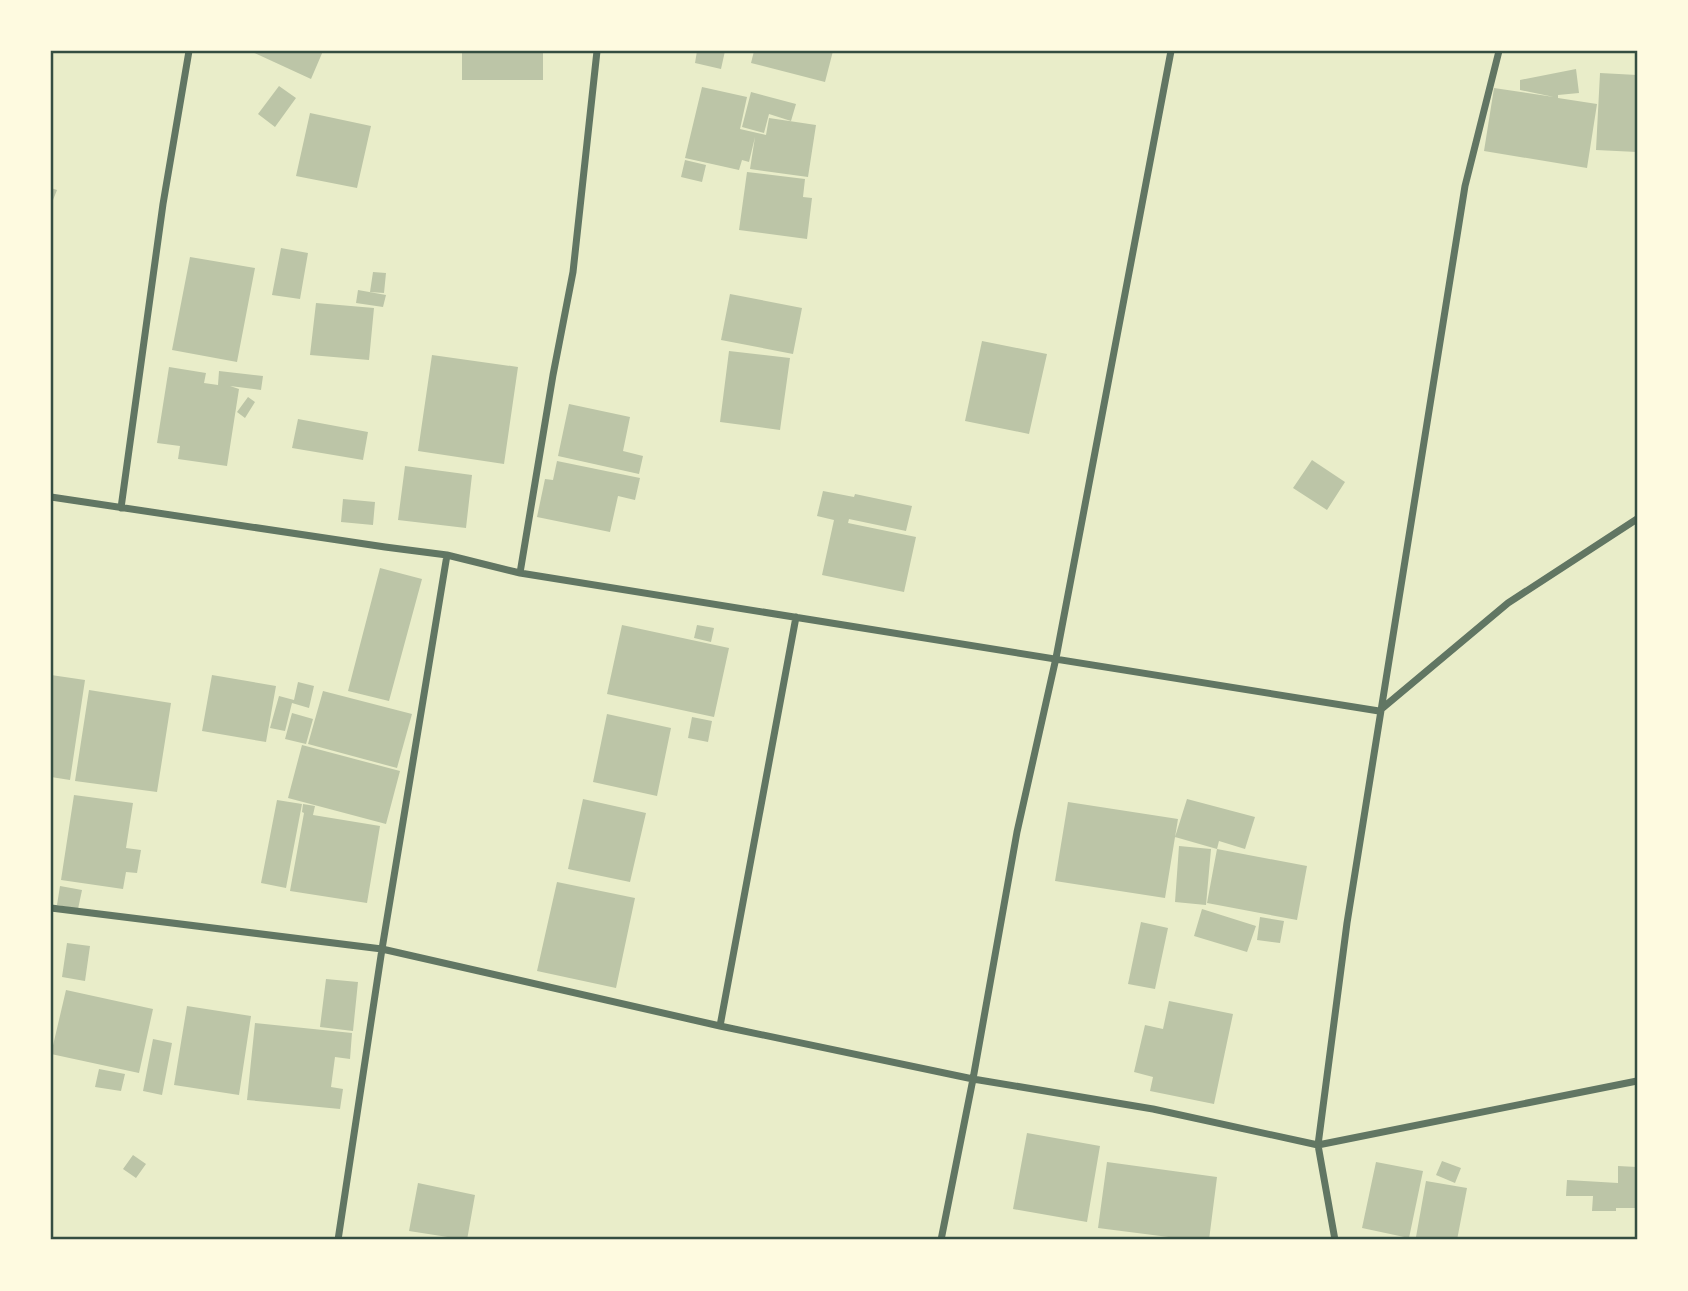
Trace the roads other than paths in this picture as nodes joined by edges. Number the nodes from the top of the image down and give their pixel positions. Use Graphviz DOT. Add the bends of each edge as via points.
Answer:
graph roads {
  1 [pos="189,51"];
  2 [pos="597,51"];
  3 [pos="1171,51"];
  4 [pos="1499,51"];
  5 [pos="51,497"];
  6 [pos="121,508"];
  7 [pos="1637,519"];
  8 [pos="447,555"];
  9 [pos="520,573"];
  10 [pos="796,617"];
  11 [pos="1056,658"];
  12 [pos="1380,711"];
  13 [pos="51,908"];
  14 [pos="382,949"];
  15 [pos="720,1026"];
  16 [pos="973,1079"];
  17 [pos="1637,1081"];
  18 [pos="1318,1145"];
  19 [pos="338,1240"];
  20 [pos="941,1240"];
  21 [pos="1335,1240"];
  1 -- 6 [label="street"];
  2 -- 9 [label="street" via="573,272"];
  3 -- 11 [label="street"];
  4 -- 12 [label="street" via="1465,186"];
  5 -- 6 [label="street"];
  6 -- 8 [label="street"];
  7 -- 12 [label="street" via="1508,603"];
  8 -- 9 [label="street"];
  8 -- 14 [label="street"];
  9 -- 10 [label="street"];
  10 -- 11 [label="street"];
  10 -- 15 [label="street"];
  11 -- 12 [label="street"];
  11 -- 16 [label="street" via="1017,832"];
  12 -- 18 [label="street"];
  13 -- 14 [label="street"];
  14 -- 15 [label="street"];
  14 -- 19 [label="street"];
  15 -- 16 [label="street"];
  16 -- 18 [label="street" via="1153,1109"];
  16 -- 20 [label="street"];
  17 -- 18 [label="street"];
  18 -- 21 [label="street"];
}
